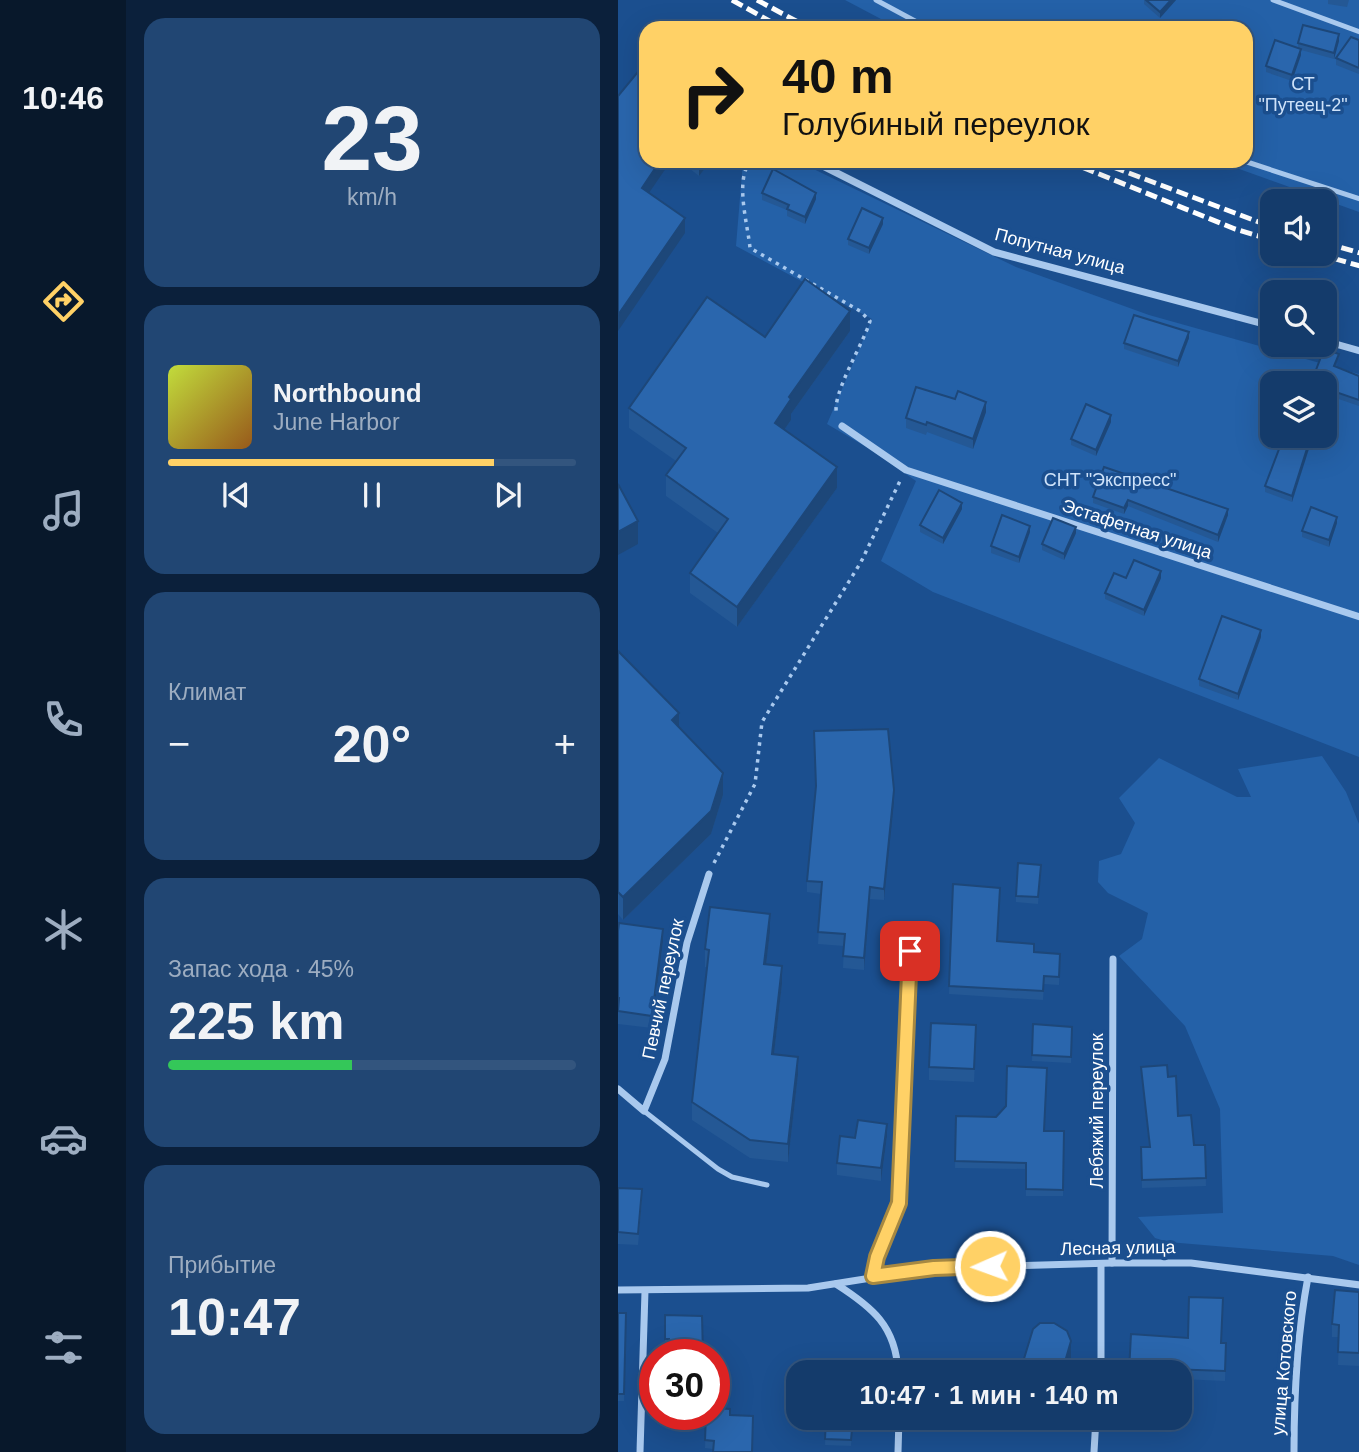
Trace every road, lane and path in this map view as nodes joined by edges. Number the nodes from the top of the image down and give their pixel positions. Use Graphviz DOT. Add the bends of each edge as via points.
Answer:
graph roads {
  1 [pos="876,0"];
  2 [pos="1273,0"];
  3 [pos="915,21"];
  4 [pos="1359,32"];
  5 [pos="1253,164"];
  6 [pos="747,168"];
  7 [pos="827,168"];
  8 [pos="1359,199"];
  9 [pos="1260,323"];
  10 [pos="1337,345"];
  11 [pos="1359,351"];
  12 [pos="842,426"];
  13 [pos="906,470"];
  14 [pos="1359,617"];
  15 [pos="709,874"];
  16 [pos="910,951"];
  17 [pos="1113,959"];
  18 [pos="618,1089"];
  19 [pos="644,1111"];
  20 [pos="767,1185"];
  21 [pos="1101,1264"];
  22 [pos="1112,1264"];
  23 [pos="873,1276"];
  24 [pos="1308,1277"];
  25 [pos="835,1284"];
  26 [pos="1359,1285"];
  27 [pos="618,1290"];
  28 [pos="645,1291"];
  29 [pos="895,1360"];
  30 [pos="1101,1360"];
  31 [pos="899,1430"];
  32 [pos="1095,1430"];
  33 [pos="640,1452"];
  34 [pos="898,1452"];
  35 [pos="1094,1452"];
  36 [pos="1294,1452"];
  1 -- 3 [label="lane"];
  2 -- 4 [label="lane"];
  5 -- 8 [label="lane"];
  6 -- 12 [label="path" via="743,186 750,248 870,321 838,395 835,410"];
  7 -- 9 [label="street, Попутная улица" via="994,252"];
  10 -- 11 [label="street"];
  12 -- 13 [label="street, Эстафетная улица"];
  13 -- 14 [label="street, Эстафетная улица"];
  13 -- 15 [label="path" via="861,562 762,722 755,784"];
  15 -- 19 [label="street, Певчий переулок" via="687,943 665,1059"];
  16 -- 23 [label="street" via="899,1203"];
  17 -- 22 [label="street, Лебяжий переулок"];
  18 -- 19 [label="street"];
  19 -- 20 [label="lane" via="718,1169"];
  21 -- 22 [label="street, Лесная улица"];
  21 -- 23 [label="street, Лесная улица" via="934,1268"];
  21 -- 30 [label="street"];
  22 -- 24 [label="street, Лесная улица" via="1191,1263"];
  23 -- 25 [label="street, Лесная улица"];
  24 -- 26 [label="street, Лесная улица"];
  24 -- 36 [label="street, улица Котовского" via="1296,1369"];
  25 -- 28 [label="street, Лесная улица"];
  25 -- 29 [label="street" via="880,1316"];
  27 -- 28 [label="street, Лесная улица"];
  28 -- 33 [label="street"];
  31 -- 34 [label="street"];
  32 -- 35 [label="street"];
}
